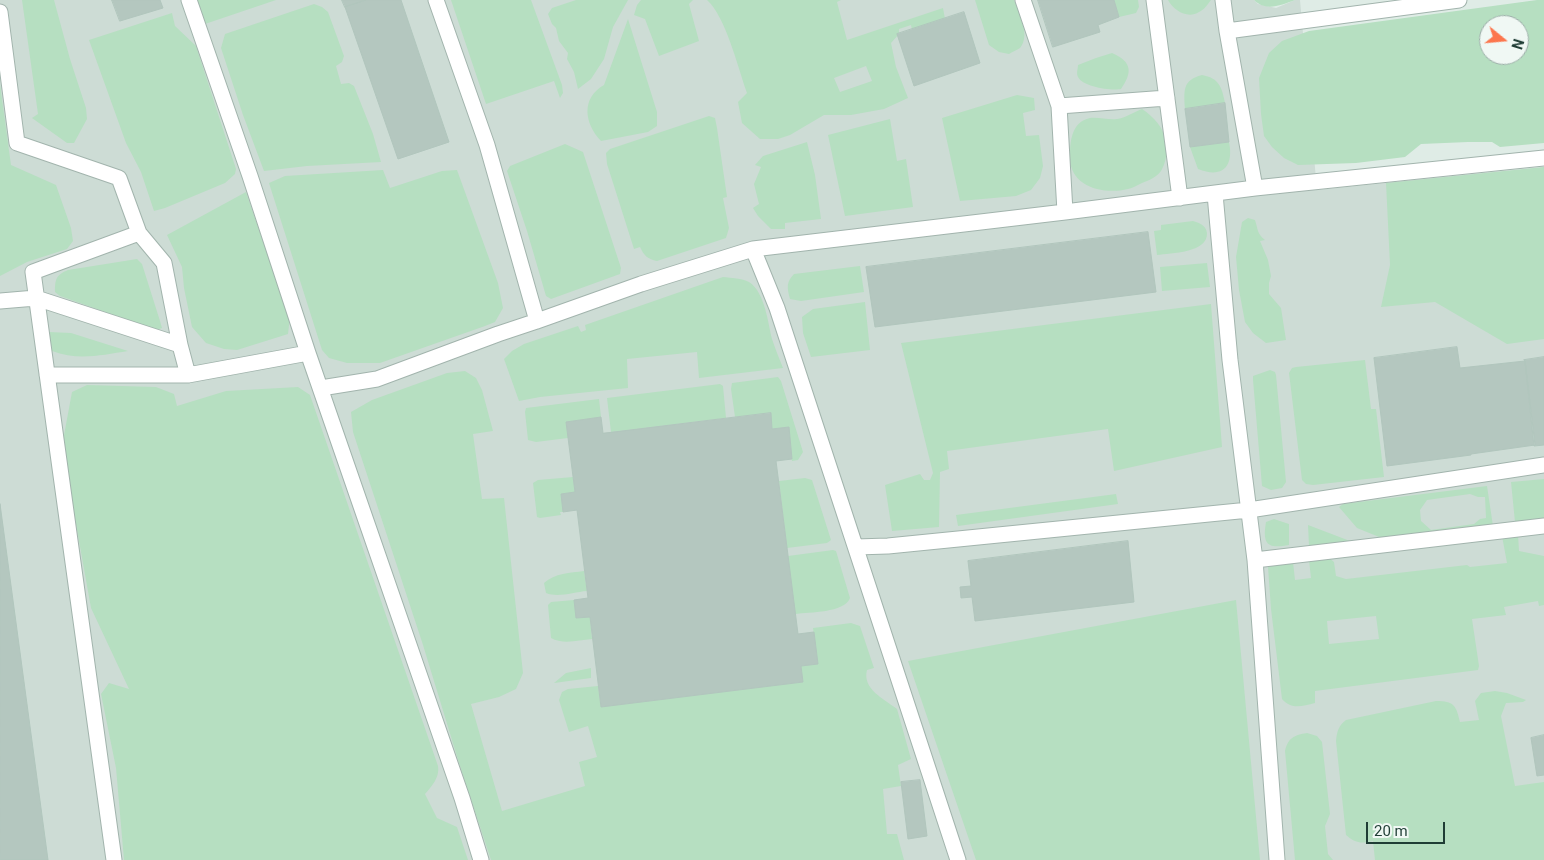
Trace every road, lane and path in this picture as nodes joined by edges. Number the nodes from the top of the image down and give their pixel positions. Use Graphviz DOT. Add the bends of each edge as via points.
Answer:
graph roads {
  1 [pos="189,0"];
  2 [pos="436,0"];
  3 [pos="1024,0"];
  4 [pos="1154,0"];
  5 [pos="1223,0"];
  6 [pos="1458,0"];
  7 [pos="0,12"];
  8 [pos="1227,31"];
  9 [pos="1167,98"];
  10 [pos="1059,106"];
  11 [pos="1544,158"];
  12 [pos="1255,188"];
  13 [pos="1215,194"];
  14 [pos="1180,198"];
  15 [pos="1065,212"];
  16 [pos="139,233"];
  17 [pos="753,249"];
  18 [pos="36,298"];
  19 [pos="0,301"];
  20 [pos="537,321"];
  21 [pos="180,345"];
  22 [pos="308,353"];
  23 [pos="47,375"];
  24 [pos="188,375"];
  25 [pos="321,388"];
  26 [pos="1544,465"];
  27 [pos="1249,510"];
  28 [pos="1544,526"];
  29 [pos="856,547"];
  30 [pos="1255,560"];
  31 [pos="114,860"];
  32 [pos="481,860"];
  33 [pos="958,860"];
  34 [pos="1276,860"];
  1 -- 22 [label="lane"];
  2 -- 20 [label="lane" via="487,145"];
  3 -- 10 [label="lane"];
  4 -- 9 [label="lane"];
  5 -- 8 [label="lane"];
  6 -- 8 [label="lane"];
  7 -- 16 [label="lane" via="17,143 119,178"];
  8 -- 12 [label="lane"];
  9 -- 10 [label="lane"];
  9 -- 14 [label="lane"];
  10 -- 15 [label="lane"];
  11 -- 12 [label="lane"];
  12 -- 13 [label="lane"];
  13 -- 14 [label="lane"];
  13 -- 27 [label="lane" via="1230,360"];
  14 -- 15 [label="lane"];
  15 -- 17 [label="lane"];
  16 -- 18 [label="lane" via="33,272"];
  16 -- 21 [label="lane" via="164,263"];
  17 -- 20 [label="lane"];
  17 -- 29 [label="lane" via="778,308"];
  18 -- 19 [label="lane"];
  18 -- 21 [label="lane"];
  18 -- 23 [label="lane"];
  20 -- 25 [label="lane" via="376,378"];
  21 -- 24 [label="lane"];
  22 -- 24 [label="lane"];
  22 -- 25 [label="lane"];
  23 -- 24 [label="lane"];
  23 -- 31 [label="lane"];
  25 -- 32 [label="lane"];
  26 -- 27 [label="lane"];
  27 -- 29 [label="lane"];
  27 -- 30 [label="lane"];
  28 -- 30 [label="lane"];
  29 -- 33 [label="lane"];
  30 -- 34 [label="lane"];
}
